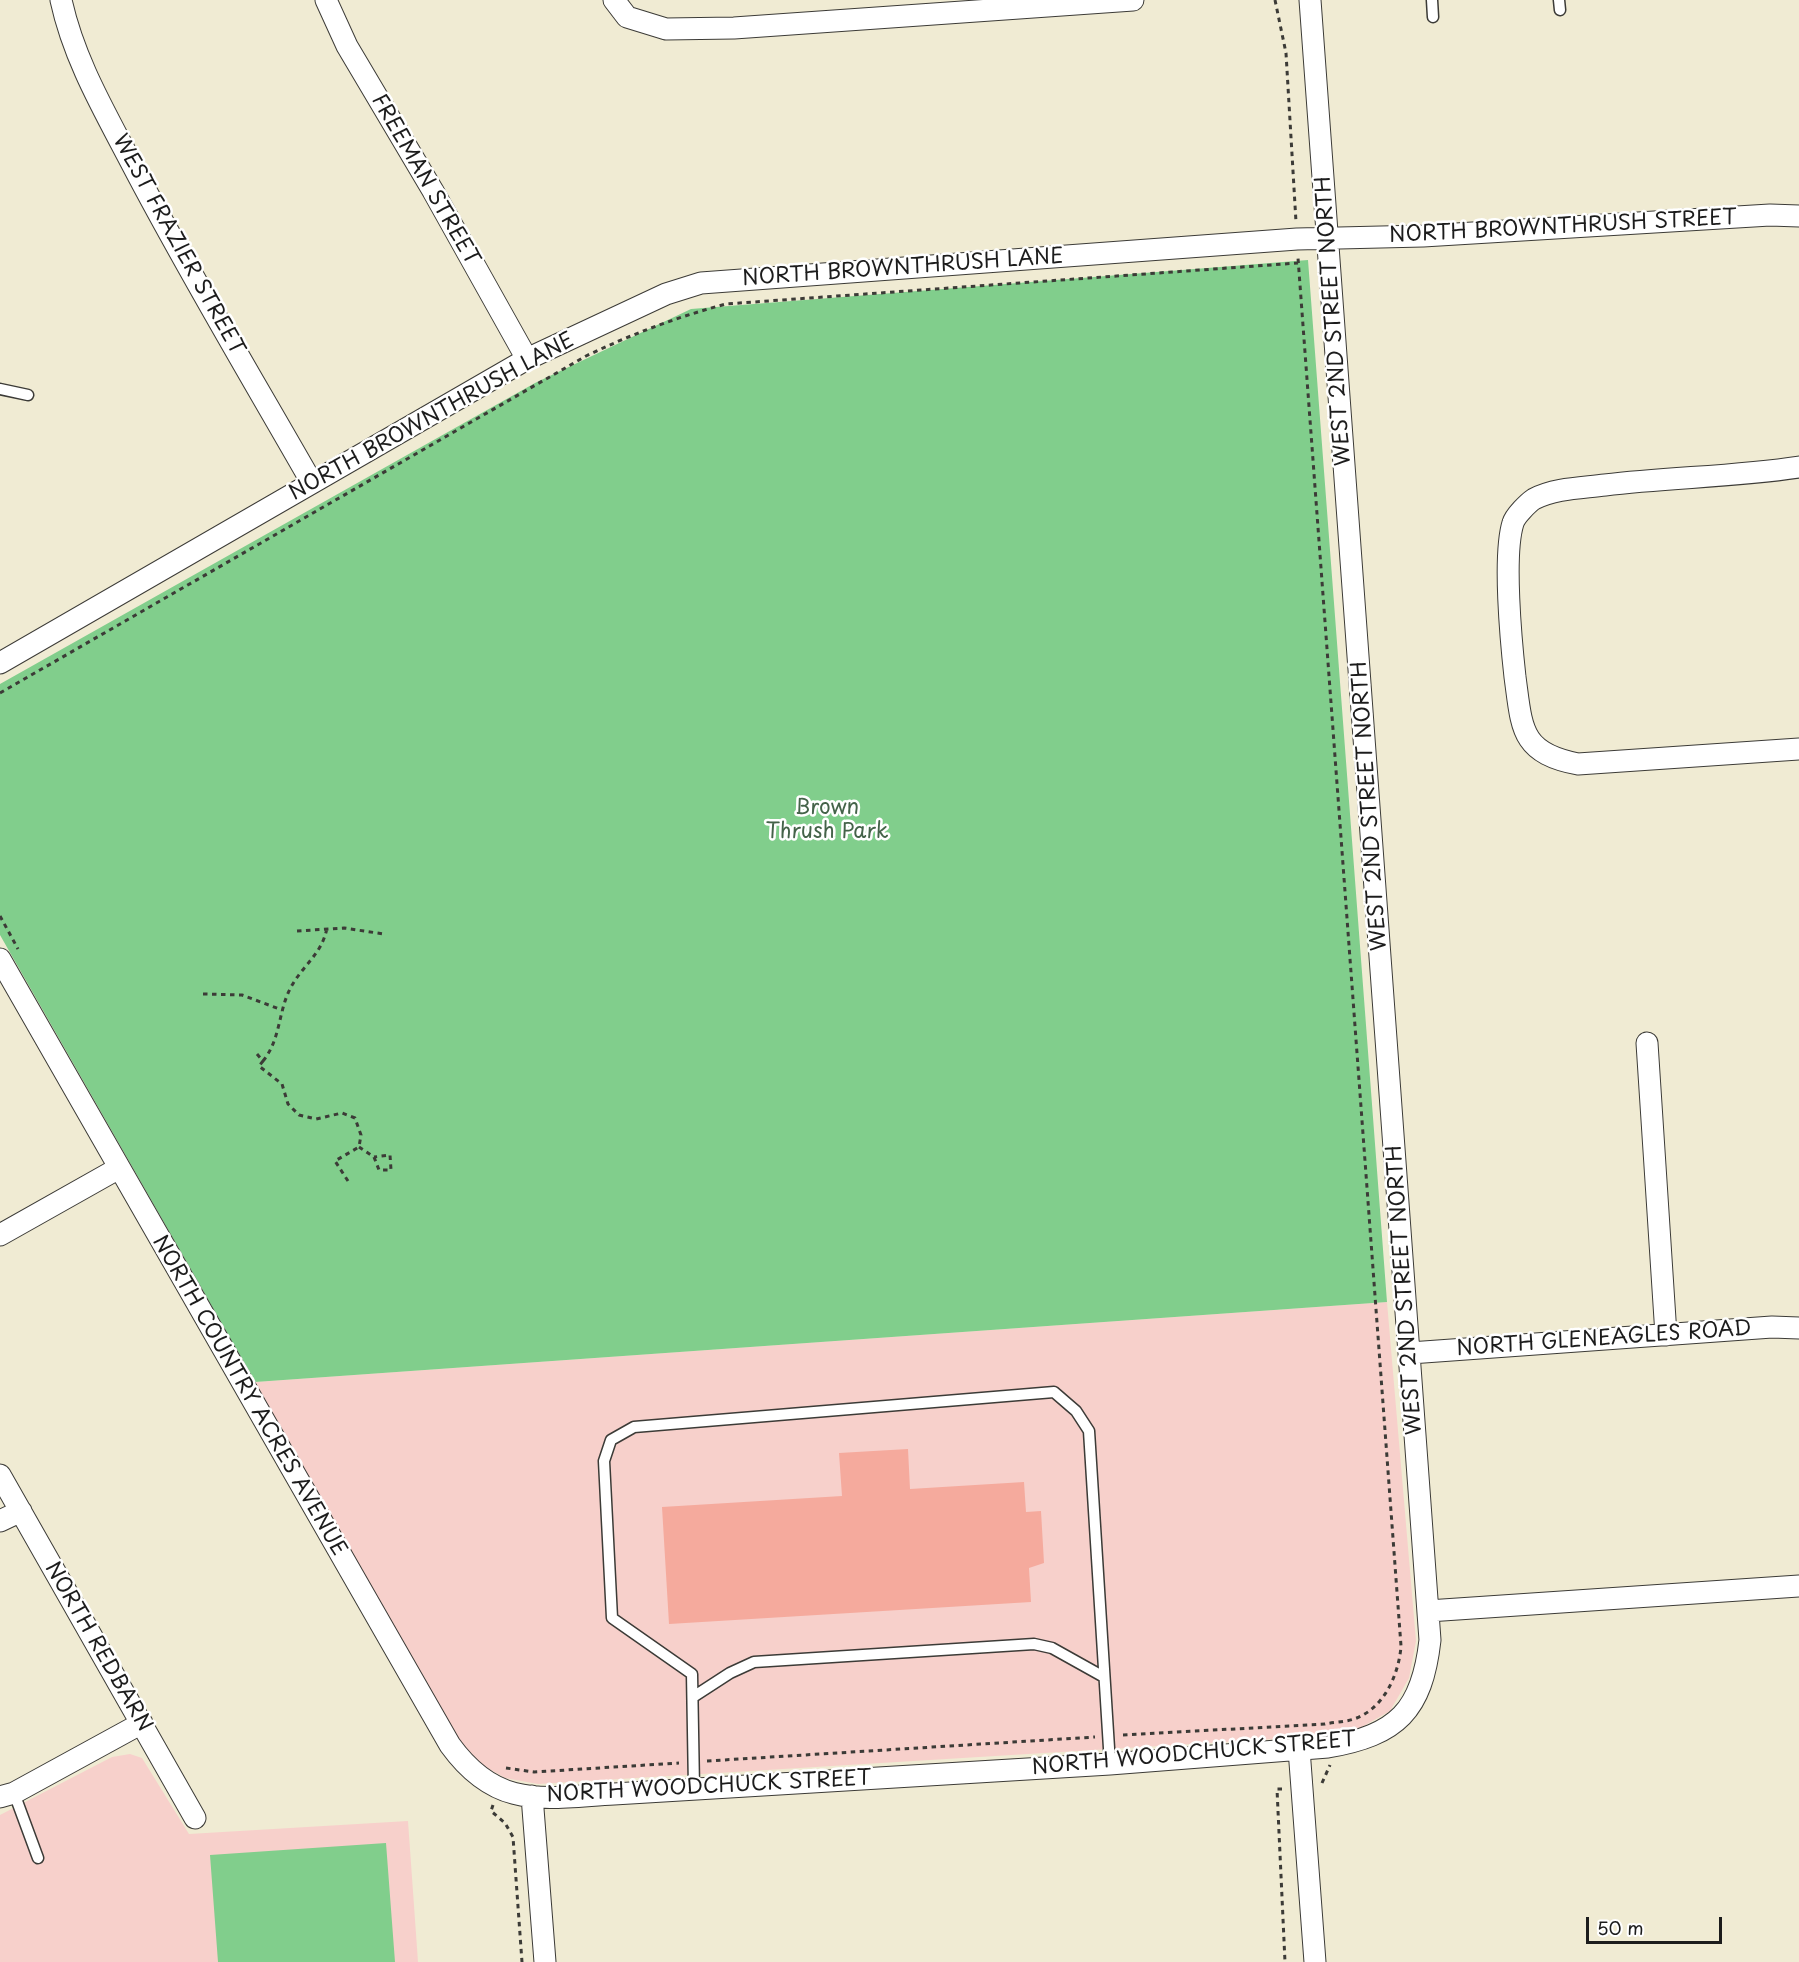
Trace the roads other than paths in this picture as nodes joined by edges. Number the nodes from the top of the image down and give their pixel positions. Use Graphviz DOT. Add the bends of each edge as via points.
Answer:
graph roads {
  1 [pos="61,0"];
  2 [pos="326,0"];
  3 [pos="614,0"];
  4 [pos="1132,0"];
  5 [pos="1310,0"];
  6 [pos="1432,0"];
  7 [pos="1433,17"];
  8 [pos="1799,216"];
  9 [pos="1328,238"];
  10 [pos="527,359"];
  11 [pos="0,389"];
  12 [pos="27,395"];
  13 [pos="1799,467"];
  14 [pos="312,483"];
  15 [pos="0,663"];
  16 [pos="1799,749"];
  17 [pos="0,959"];
  18 [pos="1647,1042"];
  19 [pos="119,1168"];
  20 [pos="0,1235"];
  21 [pos="1799,1328"];
  22 [pos="1666,1335"];
  23 [pos="1410,1353"];
  24 [pos="0,1475"];
  25 [pos="21,1511"];
  26 [pos="0,1521"];
  27 [pos="1799,1586"];
  28 [pos="1428,1611"];
  29 [pos="1104,1677"];
  30 [pos="693,1697"];
  31 [pos="142,1723"];
  32 [pos="1299,1749"];
  33 [pos="1110,1764"];
  34 [pos="694,1788"];
  35 [pos="7,1795"];
  36 [pos="532,1796"];
  37 [pos="195,1818"];
  38 [pos="38,1858"];
  39 [pos="545,1962"];
  40 [pos="1315,1962"];
  1 -- 14 [label="street, WEST FRAZIER STREET" via="68,34 106,114"];
  2 -- 10 [label="street, FREEMAN STREET" via="347,45"];
  3 -- 4 [label="street" via="627,17 666,30"];
  5 -- 9 [label="street, WEST 2ND STREET NORTH"];
  6 -- 7 [label="lane"];
  8 -- 9 [label="street, NORTH BROWNTHRUSH STREET"];
  9 -- 10 [label="street, NORTH BROWNTHRUSH LANE" via="701,283 666,294"];
  9 -- 23 [label="street, WEST 2ND STREET NORTH"];
  10 -- 14 [label="street, NORTH BROWNTHRUSH LANE"];
  11 -- 12 [label="lane"];
  13 -- 16 [label="street" via="1563,490 1533,500 1513,521 1509,560 1513,658 1521,726 1536,747 1553,759 1578,765"];
  14 -- 15 [label="street, NORTH BROWNTHRUSH LANE"];
  17 -- 19 [label="street, NORTH COUNTRY ACRES AVENUE"];
  18 -- 22 [label="street"];
  19 -- 20 [label="street"];
  19 -- 36 [label="street, NORTH COUNTRY ACRES AVENUE" via="450,1745 477,1778 498,1789"];
  21 -- 22 [label="street, NORTH GLENEAGLES ROAD"];
  22 -- 23 [label="street, NORTH GLENEAGLES ROAD"];
  23 -- 28 [label="street, WEST 2ND STREET NORTH"];
  24 -- 25 [label="street, NORTH REDBARN"];
  25 -- 26 [label="street"];
  25 -- 31 [label="street, NORTH REDBARN"];
  27 -- 28 [label="street"];
  28 -- 32 [label="street, NORTH WOODCHUCK STREET" via="1426,1672 1415,1698 1399,1718 1380,1734 1360,1742"];
  29 -- 30 [label="lane" via="1052,1648 1034,1644 754,1662"];
  29 -- 30 [label="lane" via="1089,1431 1076,1411 1054,1392 634,1427 611,1440 604,1461 612,1618 692,1674"];
  29 -- 33 [label="lane"];
  30 -- 34 [label="lane"];
  31 -- 35 [label="street"];
  31 -- 37 [label="street, NORTH REDBARN"];
  32 -- 33 [label="street, NORTH WOODCHUCK STREET"];
  32 -- 40 [label="street"];
  33 -- 34 [label="street, NORTH WOODCHUCK STREET"];
  34 -- 36 [label="street, NORTH WOODCHUCK STREET"];
  35 -- 38 [label="lane"];
  36 -- 39 [label="street"];
}
